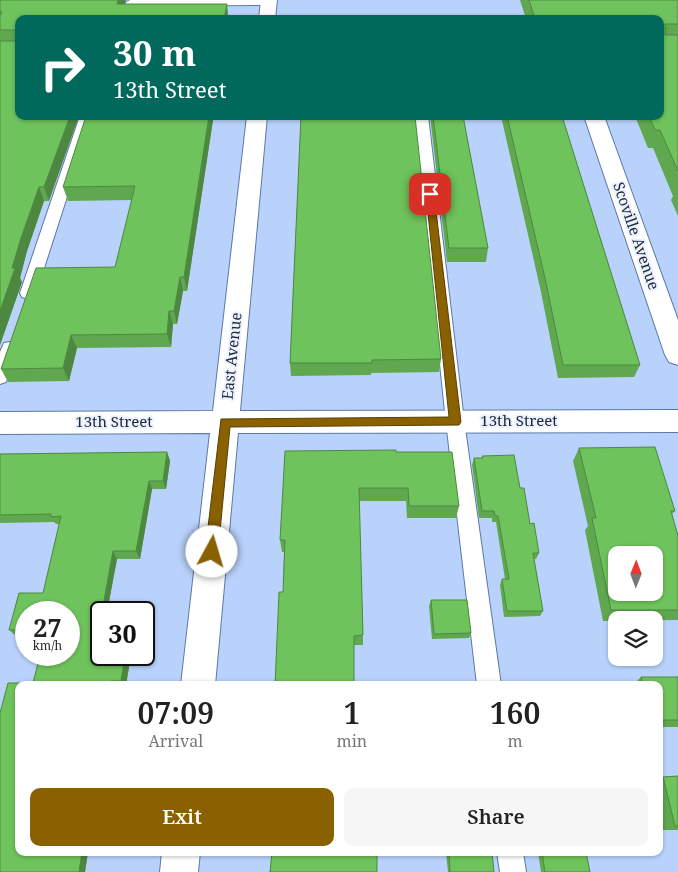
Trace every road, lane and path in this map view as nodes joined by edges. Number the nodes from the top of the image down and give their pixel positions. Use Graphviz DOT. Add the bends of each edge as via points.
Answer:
graph roads {
  1 [pos="186,1"];
  2 [pos="269,1"];
  3 [pos="131,3"];
  4 [pos="267,15"];
  5 [pos="87,120"];
  6 [pos="257,120"];
  7 [pos="421,120"];
  8 [pos="595,120"];
  9 [pos="22,312"];
  10 [pos="16,330"];
  11 [pos="678,355"];
  12 [pos="0,377"];
  13 [pos="678,421"];
  14 [pos="225,422"];
  15 [pos="456,422"];
  16 [pos="0,423"];
  17 [pos="198,681"];
  18 [pos="488,681"];
  19 [pos="181,856"];
  20 [pos="511,856"];
  21 [pos="179,872"];
  22 [pos="513,872"];
  1 -- 2 [label="lane"];
  1 -- 3 [label="lane"];
  2 -- 4 [label="street"];
  5 -- 9 [label="lane"];
  6 -- 14 [label="street, East Avenue"];
  7 -- 15 [label="lane"];
  8 -- 11 [label="street, Scoville Avenue"];
  10 -- 12 [label="lane"];
  13 -- 15 [label="street, 13th Street"];
  14 -- 15 [label="street, 13th Street"];
  14 -- 16 [label="street, 13th Street"];
  14 -- 17 [label="street, East Avenue"];
  15 -- 18 [label="lane"];
  19 -- 21 [label="street"];
  20 -- 22 [label="lane"];
}
